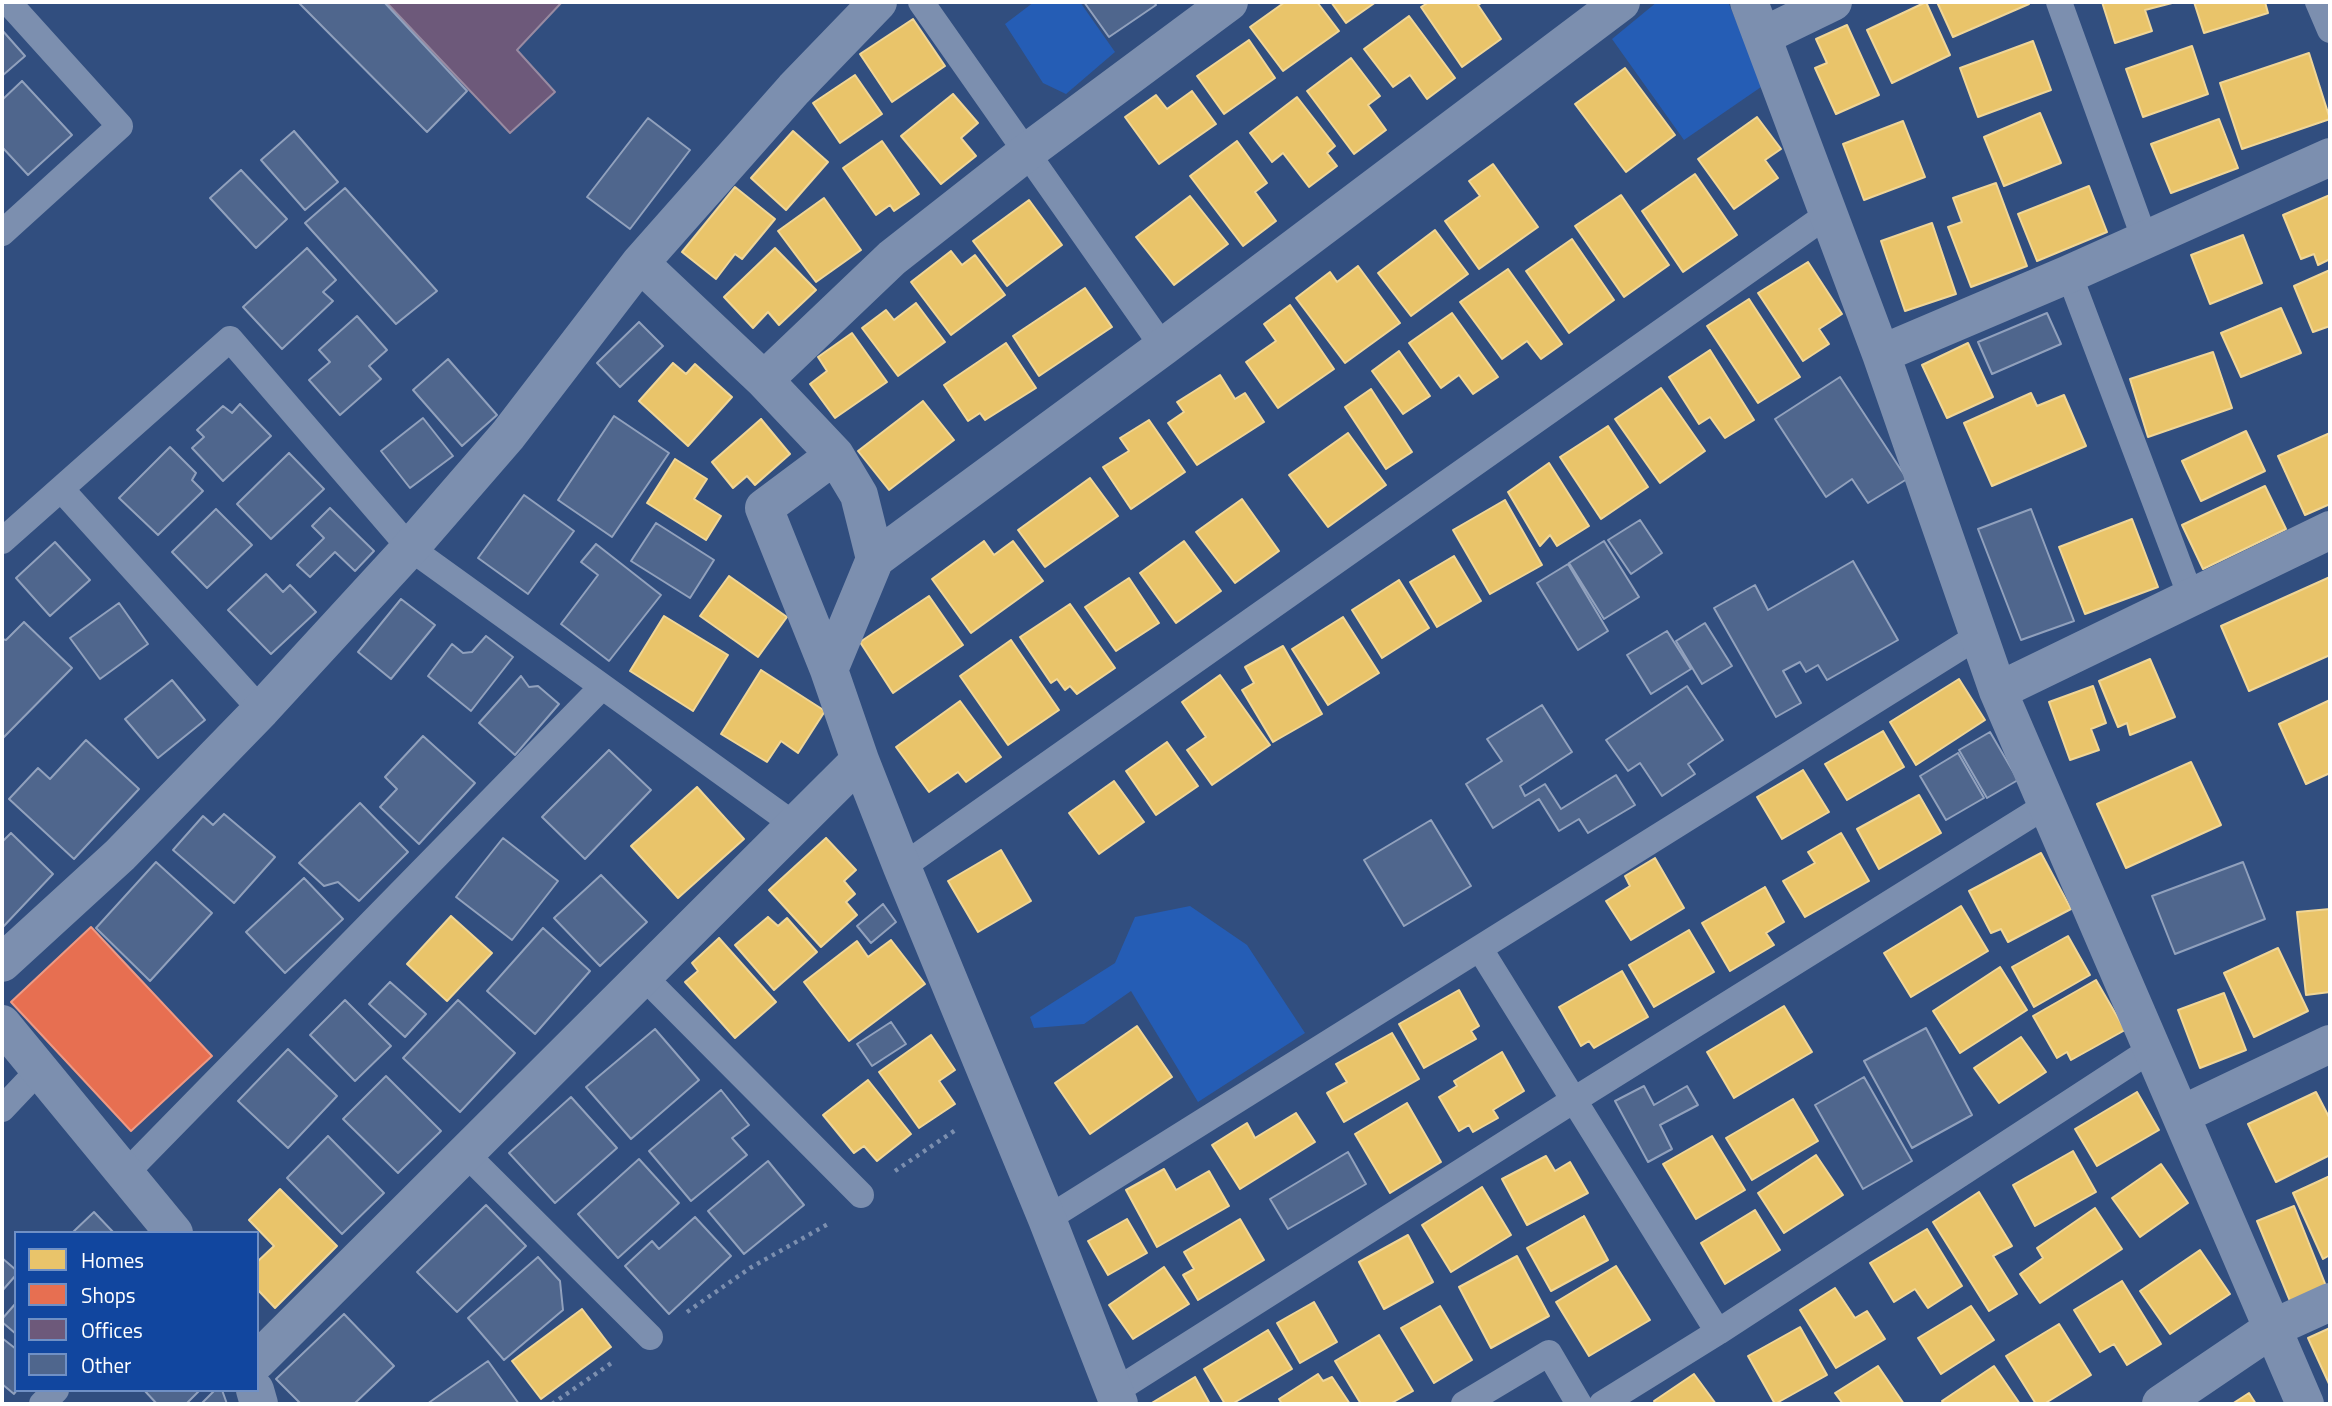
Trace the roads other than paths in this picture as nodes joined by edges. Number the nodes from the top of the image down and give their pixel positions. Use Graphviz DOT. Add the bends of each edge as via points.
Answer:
graph roads {
  1 [pos="8,2"];
  2 [pos="878,2"];
  3 [pos="921,2"];
  4 [pos="1229,2"];
  5 [pos="1621,2"];
  6 [pos="1833,2"];
  7 [pos="2059,2"];
  8 [pos="2318,2"];
  9 [pos="1756,19"];
  10 [pos="2330,30"];
  11 [pos="1027,152"];
  12 [pos="2330,157"];
  13 [pos="1827,215"];
  14 [pos="2,233"];
  15 [pos="2145,240"];
  16 [pos="640,263"];
  17 [pos="2069,274"];
  18 [pos="1163,347"];
  19 [pos="1881,354"];
  20 [pos="764,380"];
  21 [pos="835,455"];
  22 [pos="61,489"];
  23 [pos="2330,530"];
  24 [pos="2,541"];
  25 [pos="410,548"];
  26 [pos="875,559"];
  27 [pos="2191,597"];
  28 [pos="1980,635"];
  29 [pos="829,670"];
  30 [pos="602,687"];
  31 [pos="1998,691"];
  32 [pos="261,710"];
  33 [pos="860,760"];
  34 [pos="2047,804"];
  35 [pos="796,826"];
  36 [pos="902,867"];
  37 [pos="1480,949"];
  38 [pos="2,963"];
  39 [pos="644,977"];
  40 [pos="2,1024"];
  41 [pos="2330,1045"];
  42 [pos="2152,1049"];
  43 [pos="39,1070"];
  44 [pos="1574,1100"];
  45 [pos="2,1109"];
  46 [pos="2180,1115"];
  47 [pos="466,1154"];
  48 [pos="126,1173"];
  49 [pos="861,1195"];
  50 [pos="1047,1219"];
  51 [pos="172,1231"];
  52 [pos="2330,1302"];
  53 [pos="2273,1328"];
  54 [pos="1718,1332"];
  55 [pos="650,1337"];
  56 [pos="259,1359"];
  57 [pos="1117,1398"];
  58 [pos="1464,1404"];
  59 [pos="1579,1404"];
  60 [pos="1602,1404"];
  61 [pos="2161,1404"];
  62 [pos="2305,1404"];
  1 -- 14 [label="lane" via="120,126"];
  2 -- 16 [label="street"];
  3 -- 11 [label="lane"];
  4 -- 11 [label="street"];
  5 -- 18 [label="street"];
  6 -- 9 [label="street"];
  7 -- 15 [label="lane"];
  8 -- 10 [label="lane"];
  9 -- 13 [label="street"];
  11 -- 18 [label="lane"];
  11 -- 20 [label="street" via="892,258"];
  12 -- 15 [label="street"];
  13 -- 19 [label="street"];
  13 -- 36 [label="lane"];
  15 -- 17 [label="street"];
  16 -- 20 [label="street"];
  16 -- 25 [label="street" via="508,435"];
  17 -- 19 [label="street"];
  17 -- 27 [label="lane"];
  18 -- 26 [label="street"];
  19 -- 28 [label="street"];
  20 -- 21 [label="street"];
  21 -- 26 [label="street" via="859,495"];
  21 -- 29 [label="street" via="764,508"];
  22 -- 24 [label="lane"];
  22 -- 25 [label="lane" via="230,339"];
  22 -- 32 [label="lane"];
  23 -- 27 [label="street"];
  25 -- 30 [label="lane"];
  25 -- 32 [label="street"];
  26 -- 29 [label="street"];
  27 -- 31 [label="street"];
  28 -- 31 [label="street"];
  28 -- 37 [label="lane"];
  29 -- 33 [label="street"];
  30 -- 35 [label="lane"];
  30 -- 48 [label="lane"];
  31 -- 34 [label="street"];
  32 -- 38 [label="street" via="120,855"];
  33 -- 35 [label="street"];
  33 -- 36 [label="street"];
  34 -- 42 [label="street"];
  34 -- 44 [label="lane"];
  35 -- 39 [label="street"];
  36 -- 50 [label="street"];
  37 -- 44 [label="lane"];
  37 -- 50 [label="lane"];
  39 -- 47 [label="street"];
  39 -- 49 [label="lane"];
  40 -- 43 [label="street"];
  41 -- 46 [label="street"];
  42 -- 46 [label="street"];
  42 -- 54 [label="lane"];
  43 -- 45 [label="lane"];
  43 -- 48 [label="street"];
  44 -- 54 [label="lane"];
  44 -- 57 [label="lane"];
  46 -- 53 [label="street"];
  47 -- 55 [label="lane"];
  47 -- 56 [label="street"];
  48 -- 51 [label="street"];
  50 -- 57 [label="street"];
  52 -- 53 [label="street"];
  53 -- 61 [label="street"];
  53 -- 62 [label="street"];
  54 -- 60 [label="lane"];
  58 -- 59 [label="lane" via="1549,1353"];
}
